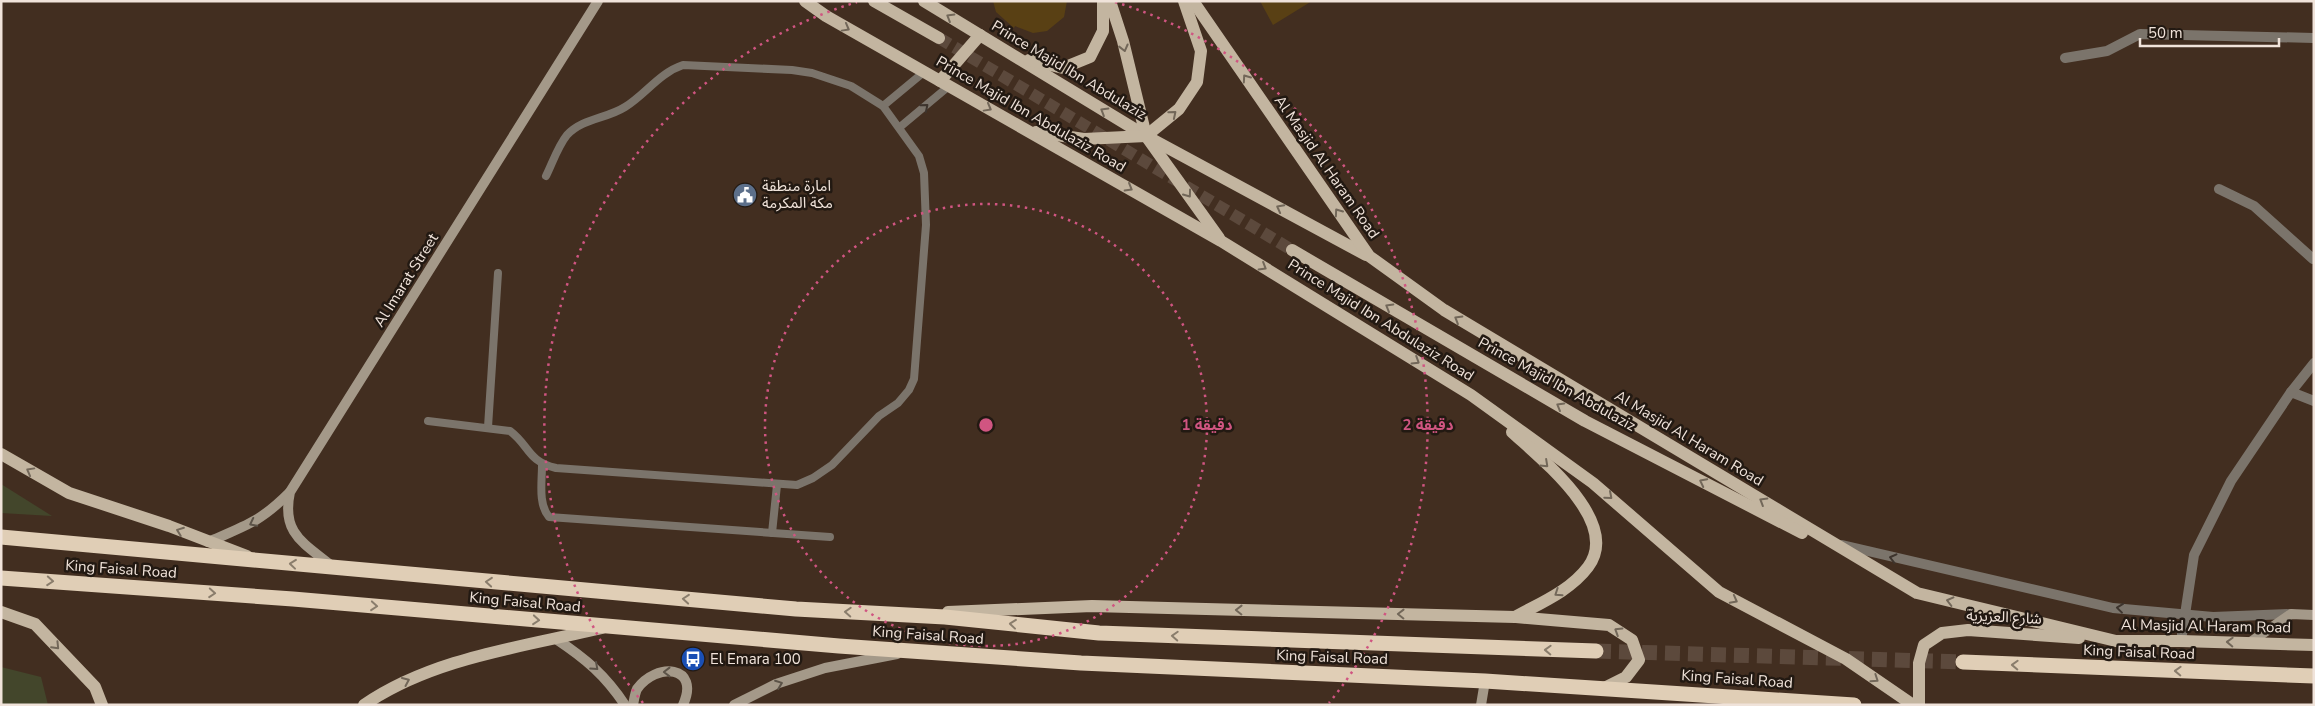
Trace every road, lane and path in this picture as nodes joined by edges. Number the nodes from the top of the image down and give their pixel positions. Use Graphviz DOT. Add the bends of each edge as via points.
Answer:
graph roads {
  1 [pos="598,1"];
  2 [pos="806,1"];
  3 [pos="874,1"];
  4 [pos="924,1"];
  5 [pos="1103,1"];
  6 [pos="1110,1"];
  7 [pos="1184,1"];
  8 [pos="1193,1"];
  9 [pos="980,35"];
  10 [pos="939,38"];
  11 [pos="2314,38"];
  12 [pos="1016,58"];
  13 [pos="2065,58"];
  14 [pos="924,72"];
  15 [pos="944,84"];
  16 [pos="883,106"];
  17 [pos="900,127"];
  18 [pos="1028,131"];
  19 [pos="1146,136"];
  20 [pos="546,176"];
  21 [pos="2219,189"];
  22 [pos="1221,241"];
  23 [pos="1292,250"];
  24 [pos="1369,256"];
  25 [pos="2313,260"];
  26 [pos="498,273"];
  27 [pos="2314,363"];
  28 [pos="2291,392"];
  29 [pos="1471,395"];
  30 [pos="2314,401"];
  31 [pos="428,421"];
  32 [pos="488,427"];
  33 [pos="1,454"];
  34 [pos="542,465"];
  35 [pos="777,485"];
  36 [pos="290,492"];
  37 [pos="772,533"];
  38 [pos="1,537"];
  39 [pos="830,537"];
  40 [pos="208,542"];
  41 [pos="1835,544"];
  42 [pos="258,561"];
  43 [pos="334,568"];
  44 [pos="1,578"];
  45 [pos="1917,593"];
  46 [pos="1,612"];
  47 [pos="897,614"];
  48 [pos="2291,614"];
  49 [pos="2314,615"];
  50 [pos="1515,616"];
  51 [pos="2184,616"];
  52 [pos="609,627"];
  53 [pos="556,639"];
  54 [pos="2116,641"];
  55 [pos="2181,641"];
  56 [pos="2250,643"];
  57 [pos="2314,645"];
  58 [pos="912,651"];
  59 [pos="1596,651"];
  60 [pos="1963,662"];
  61 [pos="2314,676"];
  62 [pos="1484,681"];
  63 [pos="1604,688"];
  64 [pos="102,705"];
  65 [pos="364,705"];
  66 [pos="625,705"];
  67 [pos="633,705"];
  68 [pos="683,705"];
  69 [pos="734,705"];
  70 [pos="1481,705"];
  71 [pos="1854,705"];
  72 [pos="1913,705"];
  73 [pos="1919,705"];
  1 -- 36 [label="street, Al Imarat Street"];
  2 -- 14 [label="main road, Prince Majid Ibn Abdulaziz Road, one-way" via="826,16"];
  3 -- 10 [label="main road"];
  9 -- 4 [label="main road, Prince Majid Ibn Abdulaziz, one-way"];
  5 -- 12 [label="main road" via="1102,31 1090,57 1063,68"];
  6 -- 19 [label="main road, one-way"];
  19 -- 7 [label="main road, one-way" via="1179,110 1198,82 1201,51"];
  24 -- 8 [label="main road, Al Masjid Al Haram Road, one-way"];
  9 -- 12 [label="main road, Prince Majid Ibn Abdulaziz"];
  9 -- 15 [label="main road"];
  11 -- 13 [label="street" via="2140,34 2107,51"];
  19 -- 12 [label="main road, Prince Majid Ibn Abdulaziz, one-way"];
  14 -- 15 [label="main road, Prince Majid Ibn Abdulaziz Road"];
  14 -- 16 [label="lane"];
  17 -- 15 [label="lane, one-way"];
  15 -- 18 [label="main road, Prince Majid Ibn Abdulaziz Road, one-way"];
  16 -- 17 [label="lane"];
  16 -- 20 [label="lane" via="851,86 812,73 683,65 667,72 624,108 581,124 567,136"];
  17 -- 35 [label="lane" via="919,156 926,195 914,379 898,403 879,416 832,465 797,485"];
  18 -- 19 [label="main road" via="1084,139"];
  18 -- 22 [label="main road, Prince Majid Ibn Abdulaziz Road, one-way"];
  19 -- 22 [label="main road, one-way"];
  24 -- 19 [label="main road, Prince Majid Ibn Abdulaziz, one-way"];
  21 -- 25 [label="street" via="2254,206"];
  22 -- 29 [label="main road, Prince Majid Ibn Abdulaziz Road, one-way"];
  45 -- 23 [label="main road, Prince Majid Ibn Abdulaziz, one-way" via="1585,421"];
  41 -- 24 [label="main road, Al Masjid Al Haram Road, one-way" via="1444,310"];
  26 -- 32 [label="lane"];
  27 -- 28 [label="street"];
  28 -- 30 [label="street"];
  28 -- 51 [label="street" via="2231,481 2194,555"];
  29 -- 50 [label="main road, one-way" via="1567,484 1590,516 1596,544 1588,567 1559,594"];
  29 -- 72 [label="main road, Prince Majid Ibn Abdulaziz Road, one-way" via="1593,483 1719,592 1846,659"];
  31 -- 32 [label="lane"];
  32 -- 34 [label="lane" via="510,431"];
  40 -- 33 [label="main road, one-way" via="69,493"];
  34 -- 35 [label="lane"];
  34 -- 37 [label="lane" via="543,510 549,517"];
  35 -- 37 [label="lane"];
  36 -- 40 [label="street, Al Imarat Street, one-way" via="254,523"];
  36 -- 43 [label="street" via="287,506 294,535"];
  37 -- 39 [label="lane"];
  38 -- 42 [label="highway, King Faisal Road"];
  40 -- 42 [label="main road"];
  41 -- 45 [label="main road, Al Masjid Al Haram Road"];
  51 -- 41 [label="street, one-way" via="2113,608"];
  43 -- 42 [label="highway, King Faisal Road, one-way"];
  47 -- 43 [label="highway, King Faisal Road, one-way" via="796,609"];
  44 -- 52 [label="highway, King Faisal Road, one-way"];
  54 -- 45 [label="main road, Al Masjid Al Haram Road, one-way"];
  46 -- 64 [label="main road, one-way" via="35,624 95,687"];
  50 -- 47 [label="main road, one-way" via="1092,606"];
  59 -- 47 [label="highway, King Faisal Road, one-way" via="1099,633"];
  48 -- 49 [label="street"];
  48 -- 51 [label="street" via="2214,618"];
  48 -- 56 [label="street"];
  63 -- 50 [label="main road, one-way" via="1626,677 1639,660 1632,640 1609,625"];
  51 -- 55 [label="street"];
  52 -- 53 [label="main road"];
  52 -- 58 [label="highway, King Faisal Road"];
  65 -- 53 [label="main road, one-way" via="384,691 440,666"];
  53 -- 66 [label="street, one-way" via="596,668"];
  54 -- 55 [label="main road, Al Masjid Al Haram Road"];
  54 -- 73 [label="main road, شارع العزيزية" via="1968,630 1942,633 1924,645 1919,663"];
  56 -- 55 [label="main road, Al Masjid Al Haram Road, one-way"];
  56 -- 57 [label="main road, Al Masjid Al Haram Road"];
  58 -- 62 [label="highway, King Faisal Road" via="1081,663"];
  69 -- 58 [label="street, one-way" via="776,684 826,668"];
  61 -- 60 [label="highway, King Faisal Road, one-way"];
  62 -- 63 [label="highway, King Faisal Road"];
  62 -- 70 [label="street"];
  63 -- 71 [label="highway, King Faisal Road"];
  68 -- 67 [label="street, one-way" via="688,694 687,681 679,673 667,671 657,672 647,679 636,690"];
}
